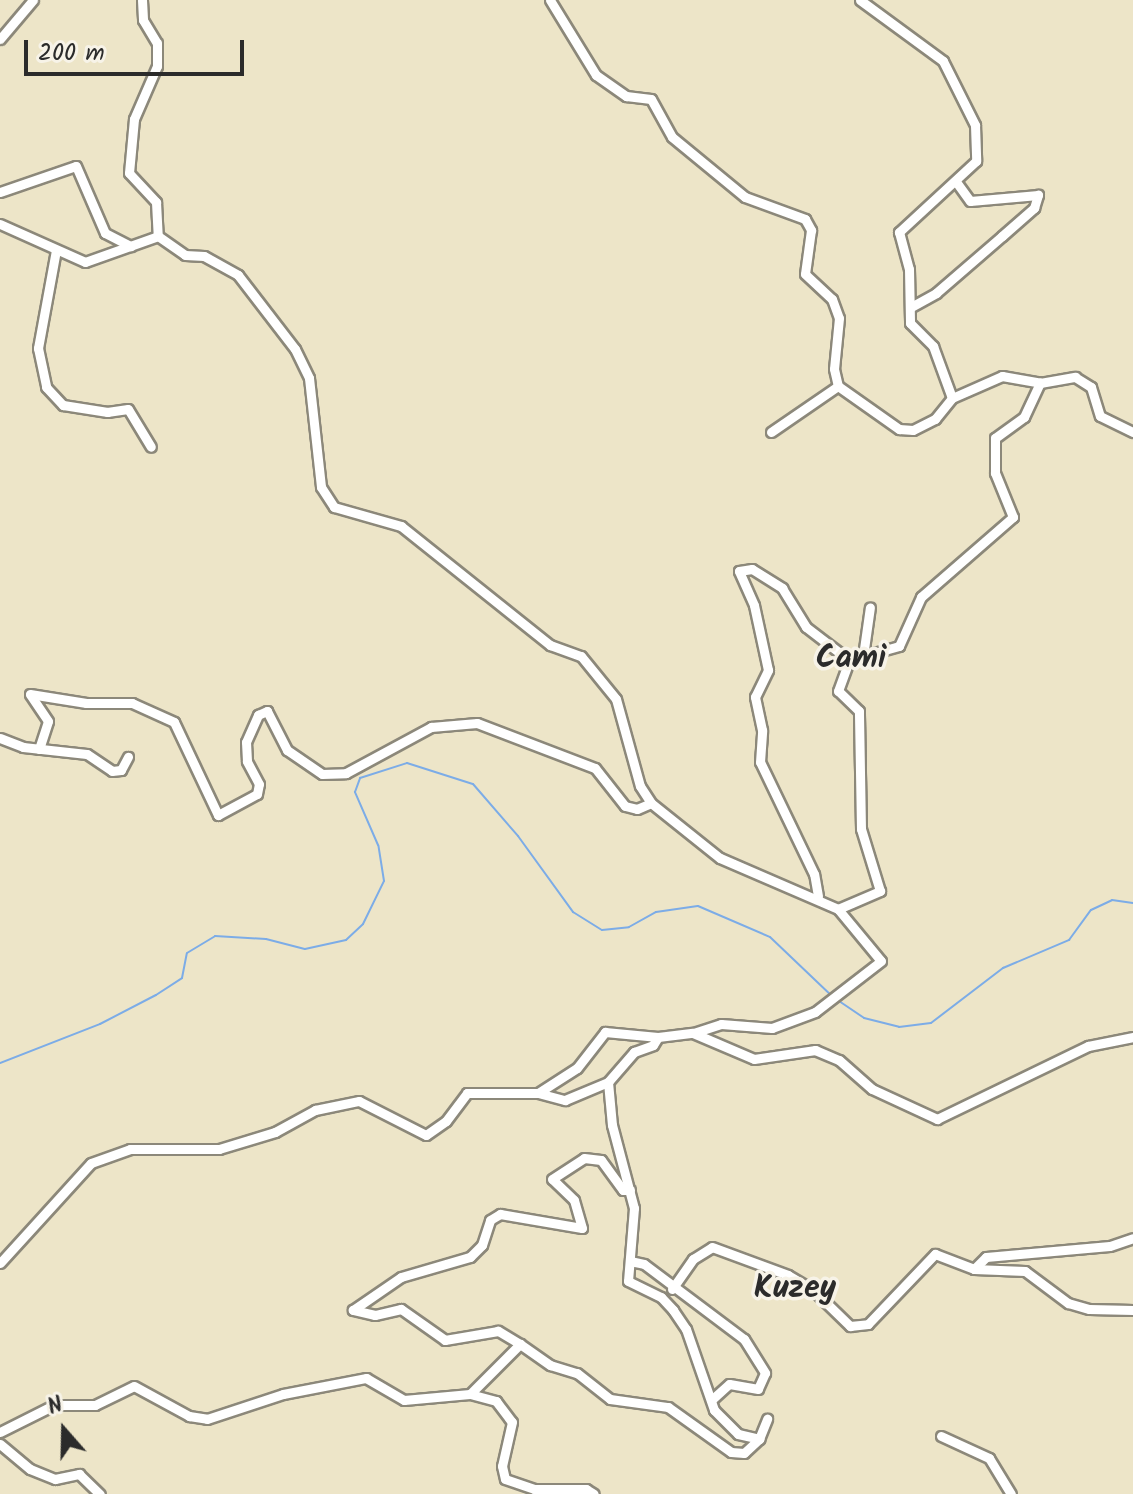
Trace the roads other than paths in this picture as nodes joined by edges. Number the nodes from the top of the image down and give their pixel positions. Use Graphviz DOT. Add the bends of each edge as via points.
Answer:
graph roads {
  1 [pos="33,0"];
  2 [pos="142,0"];
  3 [pos="550,0"];
  4 [pos="860,0"];
  5 [pos="0,39"];
  6 [pos="957,183"];
  7 [pos="0,192"];
  8 [pos="0,224"];
  9 [pos="158,236"];
  10 [pos="131,246"];
  11 [pos="56,250"];
  12 [pos="911,307"];
  13 [pos="1040,383"];
  14 [pos="838,386"];
  15 [pos="952,398"];
  16 [pos="771,432"];
  17 [pos="1133,432"];
  18 [pos="151,447"];
  19 [pos="870,607"];
  20 [pos="863,656"];
  21 [pos="849,660"];
  22 [pos="0,738"];
  23 [pos="39,749"];
  24 [pos="128,757"];
  25 [pos="651,803"];
  26 [pos="818,896"];
  27 [pos="838,909"];
  28 [pos="693,1033"];
  29 [pos="658,1037"];
  30 [pos="1133,1037"];
  31 [pos="608,1082"];
  32 [pos="538,1093"];
  33 [pos="630,1190"];
  34 [pos="1133,1238"];
  35 [pos="630,1261"];
  36 [pos="0,1263"];
  37 [pos="974,1269"];
  38 [pos="672,1289"];
  39 [pos="1133,1310"];
  40 [pos="520,1344"];
  41 [pos="470,1394"];
  42 [pos="711,1400"];
  43 [pos="767,1419"];
  44 [pos="0,1432"];
  45 [pos="941,1436"];
  46 [pos="759,1439"];
  47 [pos="0,1444"];
  48 [pos="100,1494"];
  49 [pos="594,1494"];
  50 [pos="1011,1494"];
  1 -- 5 [label="street"];
  2 -- 9 [label="street" via="143,20 157,43 157,66 143,90 127,163 156,202"];
  3 -- 14 [label="street" via="596,75 626,96 651,99 672,137 745,197 805,219 811,230 805,274 832,299 839,318 834,369"];
  4 -- 6 [label="street" via="943,61 975,125 976,161"];
  6 -- 12 [label="street" via="899,232 909,269"];
  6 -- 12 [label="street" via="970,201 1038,195 1034,208 936,293"];
  7 -- 10 [label="street" via="76,166 105,233"];
  8 -- 11 [label="street"];
  9 -- 10 [label="street"];
  9 -- 25 [label="street" via="185,255 204,256 238,275 295,349 309,378 321,487 334,507 401,526 550,645 581,656 616,699 640,786"];
  10 -- 11 [label="street" via="85,262"];
  11 -- 18 [label="street" via="38,348 46,387 63,405 107,412 128,409"];
  12 -- 15 [label="street" via="910,323 933,346 947,371"];
  13 -- 15 [label="street" via="1002,376"];
  13 -- 17 [label="street" via="1075,377 1091,387 1100,416"];
  13 -- 20 [label="street" via="1024,417 995,438 995,473 1013,517 921,597 899,646"];
  14 -- 15 [label="street" via="899,429 913,430 935,419"];
  14 -- 16 [label="street"];
  19 -- 20 [label="street"];
  20 -- 21 [label="street"];
  21 -- 26 [label="street" via="806,627 782,588 752,569 739,571 754,605 768,670 755,697 762,730 760,762 814,874"];
  21 -- 27 [label="street" via="838,691 859,711 861,829 880,891"];
  22 -- 23 [label="street"];
  23 -- 24 [label="street" via="87,754 112,771 121,770"];
  23 -- 25 [label="street" via="48,721 30,694 132,703 174,722 218,815 257,794 259,784 247,761 246,742 258,715 267,711 287,750 322,774 346,773 431,727 477,723 595,768 625,806 637,809"];
  25 -- 26 [label="street" via="720,858"];
  26 -- 27 [label="street"];
  27 -- 28 [label="street" via="881,961 834,997 772,1028 721,1024"];
  28 -- 29 [label="street"];
  28 -- 30 [label="street" via="754,1059 806,1049 826,1053 872,1089 937,1119 1088,1046"];
  29 -- 31 [label="street" via="634,1052"];
  29 -- 32 [label="street" via="605,1032 577,1068"];
  31 -- 32 [label="street" via="565,1100"];
  31 -- 33 [label="street" via="612,1125"];
  32 -- 36 [label="street" via="467,1093 446,1121 426,1135 359,1101 315,1110 275,1132 219,1149 130,1149 91,1163 60,1191"];
  33 -- 35 [label="street"];
  33 -- 40 [label="street" via="623,1190 601,1160 584,1158 552,1179 574,1200 582,1228 500,1214 490,1220 482,1245 470,1257 401,1277 353,1310 375,1315 401,1309 445,1340 498,1331"];
  34 -- 37 [label="street" via="1110,1246 986,1257"];
  35 -- 38 [label="street" via="644,1264"];
  35 -- 42 [label="street" via="628,1281 661,1297 686,1329"];
  37 -- 38 [label="street" via="935,1254 868,1324 850,1326 813,1290 788,1275 712,1247 693,1259"];
  37 -- 39 [label="street" via="1025,1271 1068,1303 1110,1312"];
  38 -- 42 [label="street" via="744,1339 765,1373 758,1389 729,1384"];
  40 -- 41 [label="street"];
  40 -- 46 [label="street" via="550,1365 577,1373 610,1399 668,1407 731,1452 744,1453"];
  41 -- 44 [label="street" via="404,1400 366,1378 283,1394 207,1419 189,1416 134,1386 95,1405 54,1405"];
  41 -- 49 [label="street" via="496,1401 512,1422 502,1466 505,1479 534,1489 586,1489"];
  42 -- 46 [label="street" via="738,1434"];
  43 -- 46 [label="street"];
  45 -- 50 [label="street" via="989,1458"];
  47 -- 48 [label="street" via="30,1469 55,1479 79,1474"];
}
